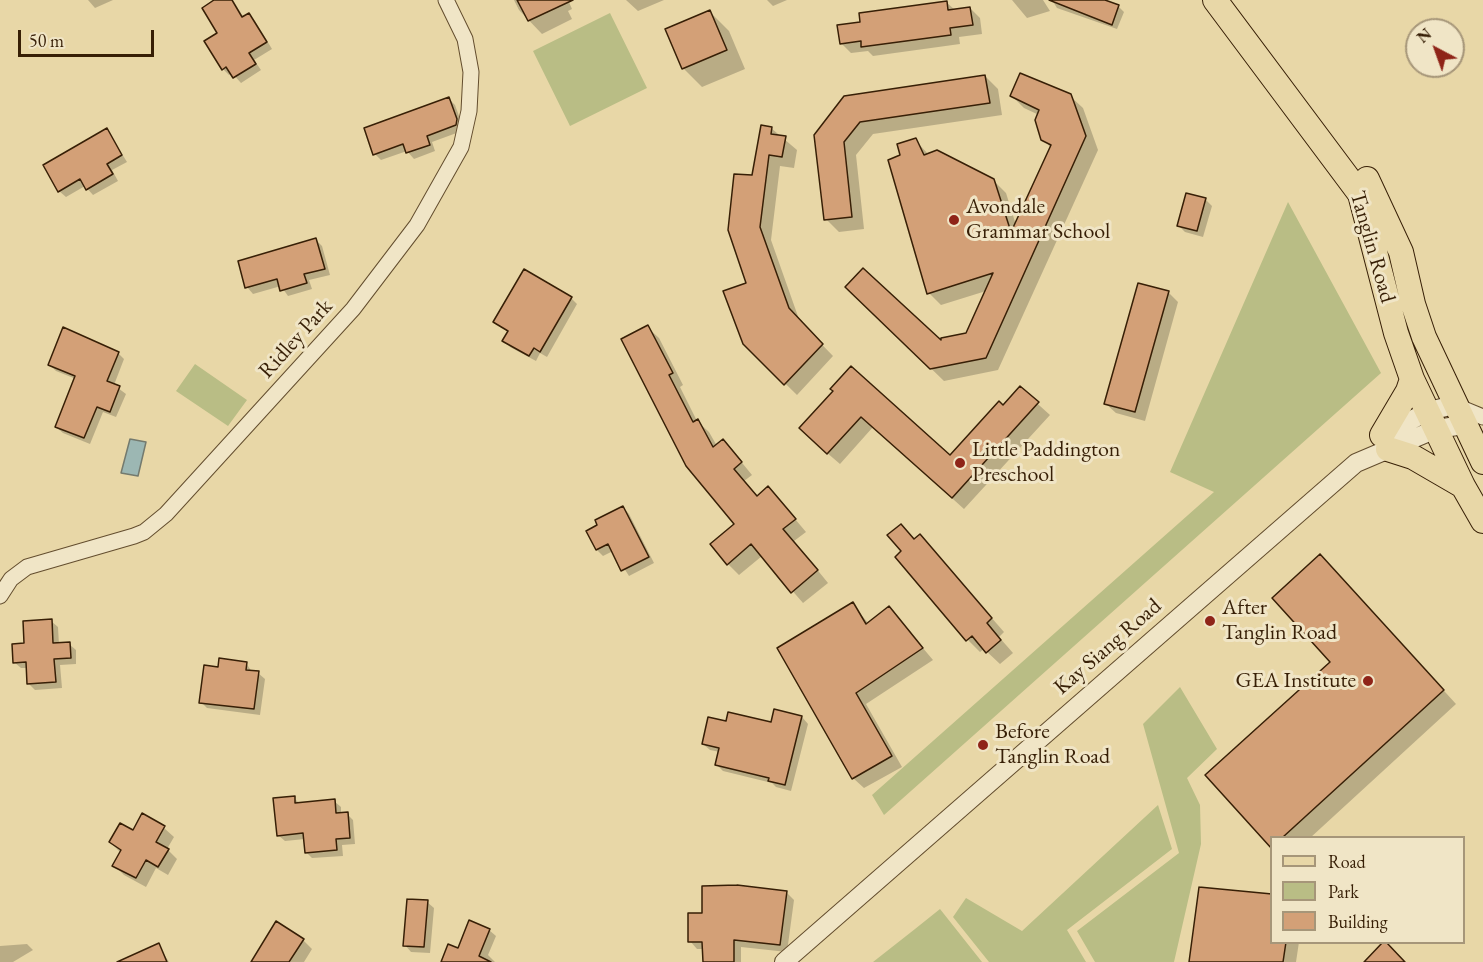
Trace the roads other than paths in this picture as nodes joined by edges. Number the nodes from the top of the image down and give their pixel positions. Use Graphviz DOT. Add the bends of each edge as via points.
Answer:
graph roads {
  1 [pos="446,0"];
  2 [pos="1215,0"];
  3 [pos="1231,0"];
  4 [pos="1412,379"];
  5 [pos="1432,420"];
  6 [pos="1471,420"];
  7 [pos="1385,442"];
  8 [pos="1483,462"];
  9 [pos="1463,486"];
  10 [pos="1483,521"];
  11 [pos="0,596"];
  12 [pos="784,962"];
  1 -- 11 [label="street, Ridley Park" via="465,39 471,72 470,111 461,147 417,225 353,309 160,519 134,536 27,567 11,579"];
  2 -- 4 [label="main road, Tanglin Road" via="1360,194"];
  3 -- 6 [label="main road, Tanglin Road" via="1370,182 1401,252 1413,304"];
  4 -- 5 [label="main road, Tanglin Road"];
  4 -- 7 [label="main road"];
  5 -- 6 [label="street, Kay Siang Road"];
  5 -- 7 [label="street, Kay Siang Road"];
  5 -- 9 [label="main road, Tanglin Road"];
  6 -- 8 [label="main road, Tanglin Road"];
  7 -- 9 [label="main road"];
  7 -- 12 [label="street, Kay Siang Road" via="1363,450 1356,463"];
  9 -- 10 [label="main road, Tanglin Road"];
}
